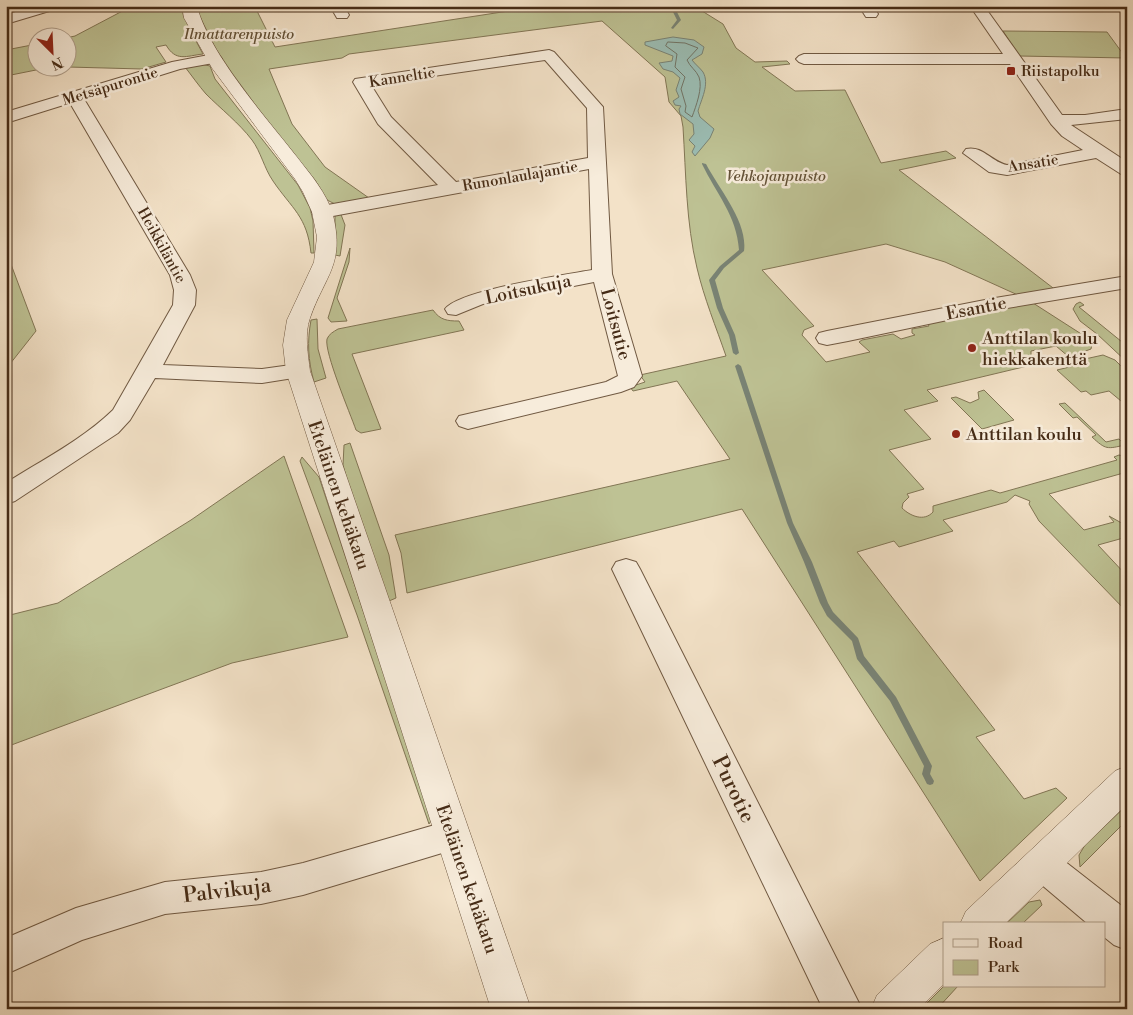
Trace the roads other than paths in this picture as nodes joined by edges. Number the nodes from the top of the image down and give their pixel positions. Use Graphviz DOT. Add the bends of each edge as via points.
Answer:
graph roads {
  1 [pos="51,6"];
  2 [pos="189,6"];
  3 [pos="977,6"];
  4 [pos="6,20"];
  5 [pos="549,55"];
  6 [pos="214,59"];
  7 [pos="804,59"];
  8 [pos="1013,59"];
  9 [pos="74,97"];
  10 [pos="1127,114"];
  11 [pos="6,118"];
  12 [pos="1057,120"];
  13 [pos="1098,152"];
  14 [pos="972,153"];
  15 [pos="597,162"];
  16 [pos="1127,170"];
  17 [pos="451,188"];
  18 [pos="322,212"];
  19 [pos="602,274"];
  20 [pos="1127,282"];
  21 [pos="456,309"];
  22 [pos="827,338"];
  23 [pos="298,370"];
  24 [pos="148,371"];
  25 [pos="468,421"];
  26 [pos="6,495"];
  27 [pos="626,569"];
  28 [pos="1127,782"];
  29 [pos="452,835"];
  30 [pos="1042,864"];
  31 [pos="981,922"];
  32 [pos="1127,933"];
  33 [pos="6,956"];
  34 [pos="943,959"];
  35 [pos="511,1009"];
  36 [pos="843,1009"];
  37 [pos="891,1009"];
  1 -- 4 [label="street"];
  2 -- 6 [label="street, Eteläinen kehäkatu"];
  3 -- 8 [label="street"];
  5 -- 15 [label="street, Runonlaulajantie" via="594,107"];
  5 -- 17 [label="street, Kanneltie" via="361,82 384,120"];
  6 -- 9 [label="street, Metsäpurontie" via="178,65"];
  6 -- 18 [label="street, Eteläinen kehäkatu" via="302,176"];
  7 -- 8 [label="street"];
  8 -- 12 [label="street"];
  9 -- 11 [label="street, Metsäpurontie"];
  9 -- 24 [label="street, Heikkiläntie" via="186,286 184,305"];
  10 -- 12 [label="street"];
  12 -- 13 [label="street" via="1068,132"];
  13 -- 14 [label="street, Ansatie" via="1008,170 995,168"];
  13 -- 16 [label="street"];
  15 -- 17 [label="street, Runonlaulajantie"];
  15 -- 19 [label="street, Loitsutie"];
  17 -- 18 [label="street, Runonlaulajantie"];
  18 -- 23 [label="street, Eteläinen kehäkatu" via="325,262 298,320 295,345"];
  19 -- 21 [label="street, Loitsukuja" via="477,299"];
  19 -- 25 [label="street, Loitsutie" via="630,376 626,382"];
  20 -- 22 [label="street, Esantie" via="1005,302"];
  23 -- 24 [label="street" via="262,376"];
  23 -- 29 [label="street, Eteläinen kehäkatu"];
  24 -- 26 [label="street, Heikkiläntie" via="122,415 109,428"];
  27 -- 36 [label="street, Purotie"];
  28 -- 30 [label="street"];
  29 -- 33 [label="street, Palvikuja" via="261,888 165,898 76,925"];
  29 -- 35 [label="street, Eteläinen kehäkatu"];
  30 -- 31 [label="street"];
  30 -- 32 [label="street"];
  34 -- 37 [label="street"];
}
